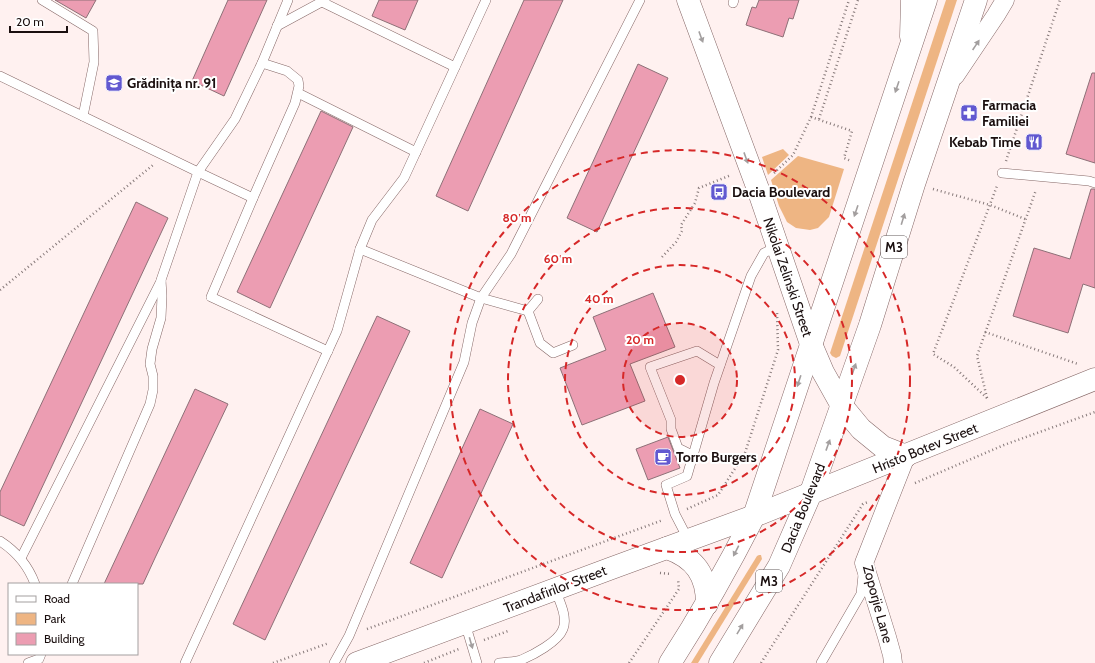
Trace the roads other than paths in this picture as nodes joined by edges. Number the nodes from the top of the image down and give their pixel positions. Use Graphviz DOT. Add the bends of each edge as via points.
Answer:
graph roads {
  1 [pos="42,0"];
  2 [pos="288,0"];
  3 [pos="486,0"];
  4 [pos="640,0"];
  5 [pos="688,0"];
  6 [pos="910,0"];
  7 [pos="926,0"];
  8 [pos="976,0"];
  9 [pos="1004,0"];
  10 [pos="323,1"];
  11 [pos="277,26"];
  12 [pos="909,50"];
  13 [pos="262,63"];
  14 [pos="455,67"];
  15 [pos="0,76"];
  16 [pos="947,89"];
  17 [pos="298,93"];
  18 [pos="83,116"];
  19 [pos="416,152"];
  20 [pos="198,172"];
  21 [pos="1002,173"];
  22 [pos="1095,183"];
  23 [pos="253,198"];
  24 [pos="778,246"];
  25 [pos="360,249"];
  26 [pos="161,280"];
  27 [pos="481,298"];
  28 [pos="538,299"];
  29 [pos="528,311"];
  30 [pos="811,344"];
  31 [pos="573,345"];
  32 [pos="328,351"];
  33 [pos="720,365"];
  34 [pos="1088,372"];
  35 [pos="842,406"];
  36 [pos="692,455"];
  37 [pos="906,456"];
  38 [pos="810,495"];
  39 [pos="754,516"];
  40 [pos="0,541"];
  41 [pos="689,541"];
  42 [pos="667,548"];
  43 [pos="21,558"];
  44 [pos="864,563"];
  45 [pos="35,583"];
  46 [pos="72,583"];
  47 [pos="555,589"];
  48 [pos="707,604"];
  49 [pos="466,623"];
  50 [pos="40,655"];
  51 [pos="28,663"];
  52 [pos="185,663"];
  53 [pos="334,663"];
  54 [pos="357,663"];
  55 [pos="477,663"];
  56 [pos="499,663"];
  57 [pos="670,663"];
  58 [pos="720,663"];
  59 [pos="821,663"];
  60 [pos="892,663"];
  1 -- 18 [label="lane" via="93,31 94,62"];
  2 -- 11 [label="lane"];
  3 -- 14 [label="lane"];
  4 -- 27 [label="lane" via="511,254"];
  5 -- 24 [label="main road, Nikolai Zelinski Street, one-way"];
  6 -- 12 [label="street"];
  7 -- 12 [label="main road"];
  8 -- 16 [label="main road, Dacia Boulevard / M3"];
  16 -- 9 [label="street, one-way"];
  10 -- 11 [label="lane"];
  10 -- 14 [label="lane"];
  11 -- 13 [label="lane"];
  12 -- 30 [label="main road, one-way"];
  13 -- 17 [label="lane" via="294,76 298,80"];
  13 -- 20 [label="lane" via="235,119"];
  14 -- 19 [label="lane"];
  15 -- 18 [label="lane"];
  35 -- 16 [label="main road, Dacia Boulevard / M3, one-way"];
  17 -- 19 [label="lane"];
  17 -- 23 [label="lane" via="296,103"];
  18 -- 20 [label="lane"];
  19 -- 25 [label="lane" via="404,178 372,220"];
  20 -- 23 [label="lane"];
  20 -- 26 [label="lane"];
  21 -- 22 [label="lane"];
  23 -- 32 [label="lane" via="211,297"];
  24 -- 30 [label="main road, Nikolai Zelinski Street"];
  24 -- 33 [label="lane" via="764,253 751,276"];
  25 -- 27 [label="lane"];
  25 -- 32 [label="lane" via="337,330"];
  26 -- 43 [label="lane"];
  26 -- 46 [label="lane" via="161,318 150,364 153,390 150,404"];
  27 -- 29 [label="lane"];
  27 -- 53 [label="lane" via="472,323 464,362 348,636"];
  28 -- 29 [label="lane"];
  29 -- 31 [label="lane" via="540,342 553,353"];
  30 -- 35 [label="main road, Nikolai Zelinski Street"];
  30 -- 39 [label="main road, one-way"];
  32 -- 52 [label="lane"];
  33 -- 36 [label="lane"];
  33 -- 36 [label="lane" via="697,351 650,367 671,420 671,429 678,448"];
  34 -- 37 [label="main road, Hristo Botev Street" via="995,420"];
  35 -- 37 [label="main road, Nikolai Zelinski Street" via="861,429 883,447"];
  38 -- 35 [label="main road, Dacia Boulevard / M3, one-way"];
  36 -- 41 [label="lane" via="687,476 666,485 675,514"];
  37 -- 38 [label="main road, Hristo Botev Street"];
  37 -- 44 [label="street, Zoporjie Lane"];
  38 -- 39 [label="main road, Hristo Botev Street"];
  58 -- 38 [label="main road, Dacia Boulevard / M3, one-way" via="779,566"];
  39 -- 41 [label="main road, Trandafirilor Street"];
  39 -- 48 [label="main road, one-way"];
  40 -- 43 [label="lane"];
  41 -- 42 [label="main road, Trandafirilor Street"];
  42 -- 47 [label="main road, Trandafirilor Street"];
  42 -- 48 [label="main road" via="679,552 698,568 704,580"];
  43 -- 45 [label="lane"];
  44 -- 59 [label="lane" via="861,594"];
  44 -- 60 [label="street, Zoporjie Lane" via="887,637"];
  47 -- 49 [label="main road, Trandafirilor Street"];
  47 -- 56 [label="lane" via="564,617 564,629 544,648 522,659"];
  48 -- 57 [label="main road"];
  49 -- 54 [label="main road, Trandafirilor Street"];
  49 -- 55 [label="lane, one-way"];
  50 -- 51 [label="lane"];
}
